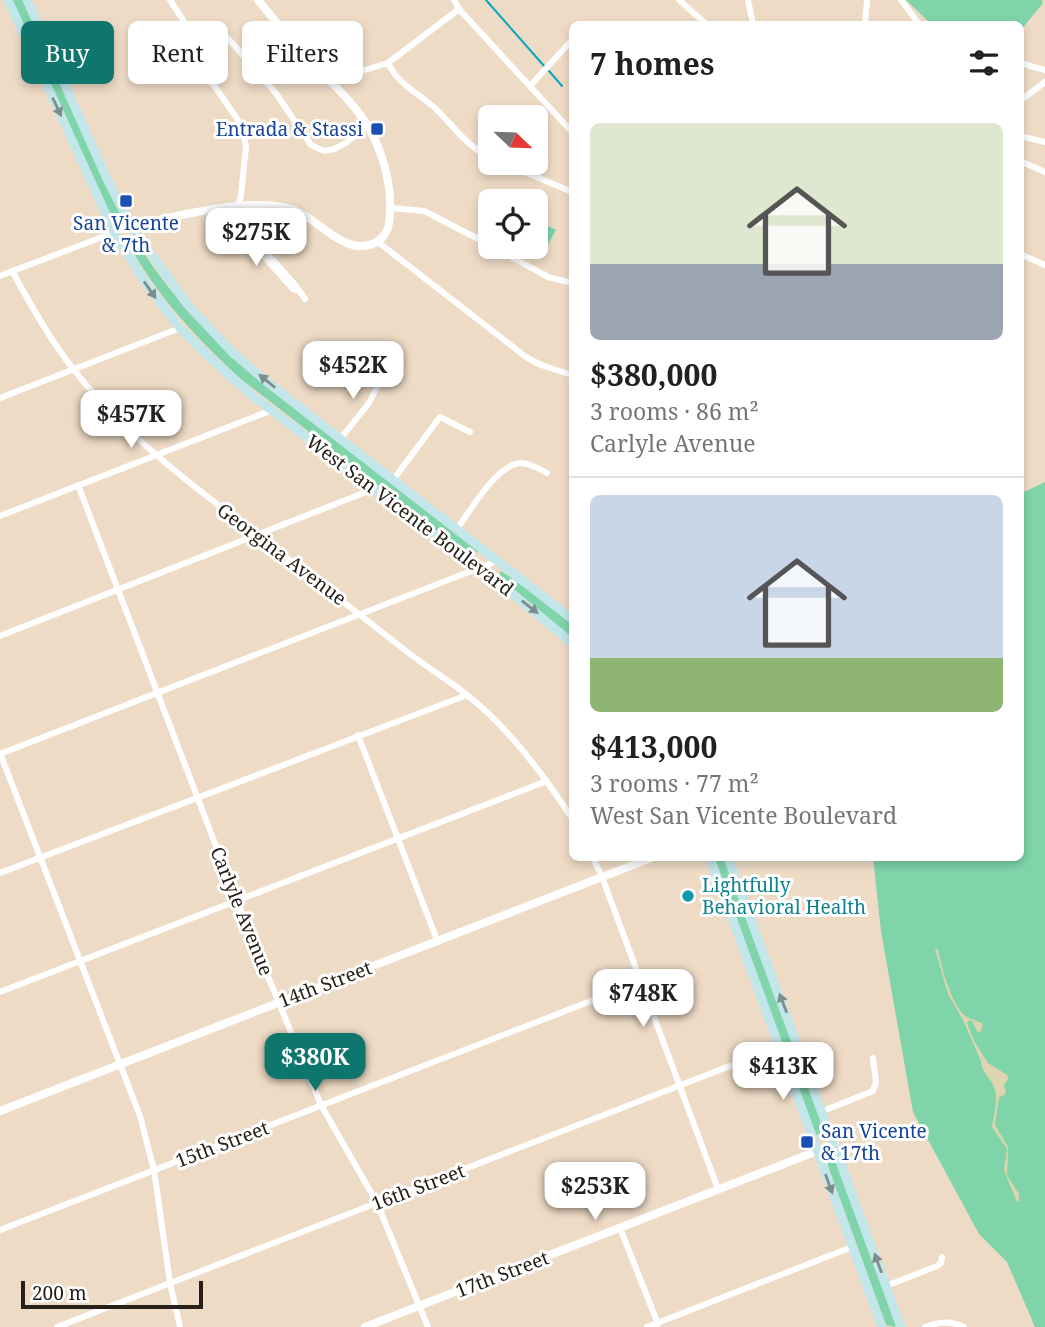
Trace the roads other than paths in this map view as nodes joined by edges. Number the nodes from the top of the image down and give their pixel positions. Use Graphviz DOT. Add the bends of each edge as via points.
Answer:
graph roads {
  1 [pos="8,0"];
  2 [pos="27,0"];
  3 [pos="170,0"];
  4 [pos="258,0"];
  5 [pos="454,0"];
  6 [pos="679,0"];
  7 [pos="748,0"];
  8 [pos="867,0"];
  9 [pos="901,0"];
  10 [pos="460,9"];
  11 [pos="703,21"];
  12 [pos="752,21"];
  13 [pos="865,21"];
  14 [pos="917,21"];
  15 [pos="228,38"];
  16 [pos="569,43"];
  17 [pos="388,62"];
  18 [pos="1024,64"];
  19 [pos="363,70"];
  20 [pos="1045,70"];
  21 [pos="1045,82"];
  22 [pos="530,86"];
  23 [pos="1024,98"];
  24 [pos="367,126"];
  25 [pos="569,129"];
  26 [pos="1024,137"];
  27 [pos="1045,142"];
  28 [pos="478,152"];
  29 [pos="1024,163"];
  30 [pos="1045,172"];
  31 [pos="532,175"];
  32 [pos="569,191"];
  33 [pos="238,206"];
  34 [pos="390,208"];
  35 [pos="131,226"];
  36 [pos="114,232"];
  37 [pos="478,239"];
  38 [pos="378,242"];
  39 [pos="1024,256"];
  40 [pos="515,259"];
  41 [pos="1045,265"];
  42 [pos="12,271"];
  43 [pos="0,276"];
  44 [pos="569,283"];
  45 [pos="305,299"];
  46 [pos="180,328"];
  47 [pos="74,370"];
  48 [pos="569,374"];
  49 [pos="383,375"];
  50 [pos="0,398"];
  51 [pos="272,410"];
  52 [pos="470,432"];
  53 [pos="341,439"];
  54 [pos="155,456"];
  55 [pos="547,473"];
  56 [pos="393,480"];
  57 [pos="78,485"];
  58 [pos="373,486"];
  59 [pos="0,516"];
  60 [pos="457,529"];
  61 [pos="258,536"];
  62 [pos="497,561"];
  63 [pos="476,567"];
  64 [pos="118,590"];
  65 [pos="361,615"];
  66 [pos="569,616"];
  67 [pos="0,636"];
  68 [pos="569,640"];
  69 [pos="158,694"];
  70 [pos="467,695"];
  71 [pos="358,735"];
  72 [pos="0,754"];
  73 [pos="547,781"];
  74 [pos="197,797"];
  75 [pos="569,814"];
  76 [pos="397,838"];
  77 [pos="41,857"];
  78 [pos="594,861"];
  79 [pos="643,861"];
  80 [pos="711,861"];
  81 [pos="729,861"];
  82 [pos="0,873"];
  83 [pos="602,877"];
  84 [pos="237,901"];
  85 [pos="437,940"];
  86 [pos="81,961"];
  87 [pos="640,982"];
  88 [pos="0,992"];
  89 [pos="279,1002"];
  90 [pos="779,1047"];
  91 [pos="873,1058"];
  92 [pos="121,1063"];
  93 [pos="678,1086"];
  94 [pos="321,1105"];
  95 [pos="0,1111"];
  96 [pos="823,1111"];
  97 [pos="835,1144"];
  98 [pos="817,1151"];
  99 [pos="154,1170"];
  100 [pos="718,1189"];
  101 [pos="377,1203"];
  102 [pos="620,1228"];
  103 [pos="0,1230"];
  104 [pos="852,1247"];
  105 [pos="942,1257"];
  106 [pos="170,1283"];
  107 [pos="886,1286"];
  108 [pos="420,1306"];
  109 [pos="658,1325"];
  110 [pos="57,1327"];
  111 [pos="180,1327"];
  112 [pos="365,1327"];
  113 [pos="428,1327"];
  114 [pos="648,1327"];
  115 [pos="882,1327"];
  116 [pos="901,1327"];
  117 [pos="925,1327"];
  118 [pos="964,1327"];
  1 -- 36 [label="main road, West San Vicente Boulevard, one-way"];
  2 -- 35 [label="main road"];
  3 -- 33 [label="street" via="198,43 211,80 244,137"];
  4 -- 24 [label="street"];
  5 -- 10 [label="street"];
  6 -- 11 [label="street"];
  7 -- 12 [label="street"];
  8 -- 13 [label="street"];
  9 -- 14 [label="street"];
  10 -- 17 [label="street"];
  10 -- 22 [label="street"];
  15 -- 24 [label="street" via="275,92 311,145 324,151 334,149"];
  16 -- 22 [label="street"];
  17 -- 19 [label="street"];
  17 -- 28 [label="street" via="410,91 433,106"];
  18 -- 20 [label="street"];
  21 -- 23 [label="street"];
  22 -- 25 [label="street"];
  24 -- 34 [label="street" via="385,169"];
  26 -- 27 [label="street"];
  29 -- 30 [label="street"];
  31 -- 32 [label="street"];
  33 -- 35 [label="street"];
  33 -- 38 [label="street" via="285,207 307,216 345,243"];
  33 -- 45 [label="street" via="240,230"];
  34 -- 37 [label="street" via="424,211"];
  34 -- 38 [label="street" via="388,229"];
  35 -- 36 [label="street"];
  53 -- 35 [label="main road, one-way" via="267,382 209,329"];
  36 -- 42 [label="street"];
  36 -- 46 [label="main road, West San Vicente Boulevard, one-way"];
  38 -- 48 [label="street" via="526,357"];
  39 -- 41 [label="street"];
  40 -- 44 [label="street"];
  42 -- 43 [label="street"];
  42 -- 47 [label="street, Georgina Avenue"];
  46 -- 47 [label="street"];
  46 -- 51 [label="main road, West San Vicente Boulevard"];
  47 -- 50 [label="street"];
  47 -- 54 [label="street, Georgina Avenue"];
  49 -- 53 [label="street" via="369,403"];
  51 -- 54 [label="street"];
  51 -- 58 [label="main road, West San Vicente Boulevard"];
  52 -- 56 [label="street" via="440,417"];
  53 -- 56 [label="main road"];
  54 -- 57 [label="street"];
  54 -- 61 [label="street, Georgina Avenue"];
  55 -- 60 [label="street" via="522,463 504,469"];
  56 -- 60 [label="main road"];
  57 -- 59 [label="street"];
  57 -- 64 [label="street, Carlyle Avenue"];
  58 -- 61 [label="street"];
  58 -- 63 [label="main road, West San Vicente Boulevard"];
  60 -- 62 [label="main road"];
  61 -- 64 [label="street"];
  61 -- 65 [label="street, Georgina Avenue"];
  62 -- 63 [label="street"];
  62 -- 66 [label="main road"];
  63 -- 65 [label="street"];
  63 -- 68 [label="main road, West San Vicente Boulevard, one-way"];
  64 -- 67 [label="street"];
  64 -- 69 [label="street, Carlyle Avenue"];
  65 -- 69 [label="street"];
  65 -- 70 [label="street, Georgina Avenue"];
  69 -- 72 [label="street"];
  69 -- 74 [label="street, Carlyle Avenue"];
  70 -- 71 [label="street"];
  70 -- 73 [label="street, Georgina Avenue" via="509,735"];
  71 -- 74 [label="street"];
  71 -- 76 [label="street"];
  72 -- 77 [label="street"];
  73 -- 75 [label="street, Georgina Avenue"];
  73 -- 76 [label="street"];
  74 -- 77 [label="street"];
  74 -- 84 [label="street, Carlyle Avenue"];
  76 -- 84 [label="street"];
  76 -- 85 [label="street"];
  77 -- 82 [label="street"];
  77 -- 86 [label="street"];
  78 -- 83 [label="street"];
  79 -- 83 [label="street, 14th Street"];
  80 -- 90 [label="main road"];
  96 -- 81 [label="main road, one-way"];
  83 -- 85 [label="street, 14th Street"];
  83 -- 87 [label="street"];
  84 -- 86 [label="street"];
  84 -- 89 [label="street, Carlyle Avenue"];
  85 -- 89 [label="street, 14th Street"];
  86 -- 88 [label="street"];
  86 -- 92 [label="street"];
  87 -- 93 [label="street"];
  87 -- 94 [label="street, 15th Street"];
  89 -- 92 [label="street, 14th Street"];
  89 -- 94 [label="street, Carlyle Avenue"];
  90 -- 93 [label="street, 16th Street"];
  90 -- 98 [label="main road"];
  91 -- 96 [label="street" via="873,1091"];
  92 -- 95 [label="street, 14th Street"];
  92 -- 99 [label="street"];
  93 -- 100 [label="street"];
  93 -- 101 [label="street, 16th Street"];
  94 -- 99 [label="street, 15th Street"];
  94 -- 101 [label="street, Carlyle Avenue"];
  96 -- 97 [label="main road"];
  97 -- 98 [label="street, 17th Street"];
  107 -- 97 [label="main road, one-way"];
  98 -- 100 [label="street, 17th Street"];
  98 -- 104 [label="main road, one-way"];
  99 -- 103 [label="street, 15th Street"];
  99 -- 106 [label="street"];
  100 -- 102 [label="street, 17th Street"];
  101 -- 106 [label="street, 16th Street"];
  101 -- 108 [label="street, Carlyle Avenue"];
  102 -- 108 [label="street, 17th Street"];
  102 -- 109 [label="street"];
  104 -- 109 [label="street"];
  104 -- 115 [label="main road"];
  105 -- 107 [label="street" via="937,1266"];
  106 -- 110 [label="street, 16th Street"];
  106 -- 111 [label="street"];
  107 -- 116 [label="main road"];
  108 -- 112 [label="street, 17th Street"];
  108 -- 113 [label="street, Carlyle Avenue"];
  109 -- 114 [label="street"];
  117 -- 118 [label="street" via="940,1322"];
}
